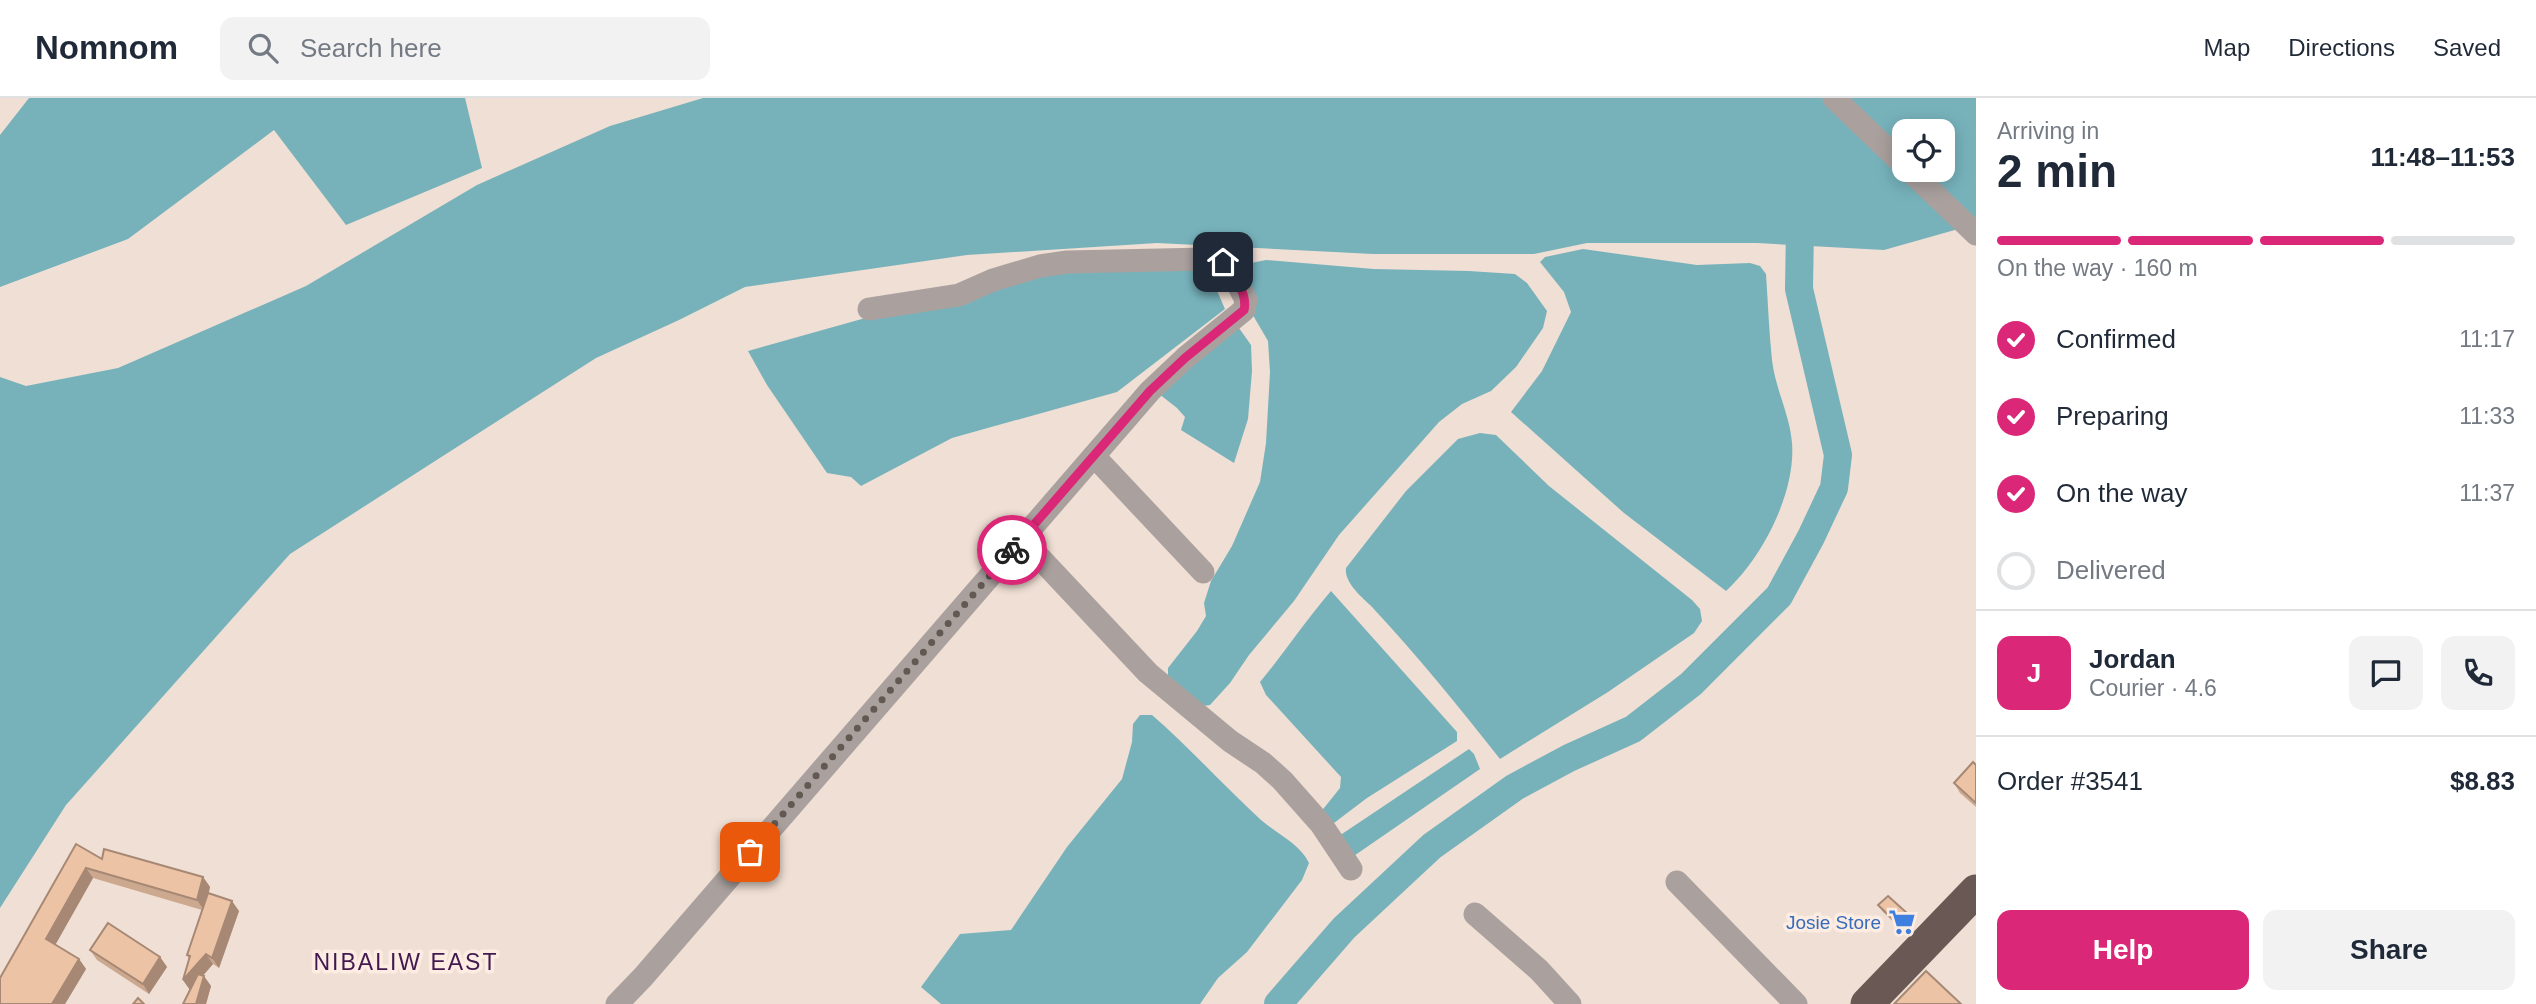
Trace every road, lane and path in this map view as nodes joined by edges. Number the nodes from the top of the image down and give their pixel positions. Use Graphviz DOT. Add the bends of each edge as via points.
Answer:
graph roads {
  1 [pos="1833,98"];
  2 [pos="1892,154"];
  3 [pos="1922,182"];
  4 [pos="1976,234"];
  5 [pos="869,309"];
  6 [pos="1094,456"];
  7 [pos="1022,539"];
  8 [pos="1203,572"];
  9 [pos="1352,869"];
  10 [pos="1677,882"];
  11 [pos="1976,891"];
  12 [pos="1475,914"];
  13 [pos="617,1004"];
  14 [pos="1570,1004"];
  15 [pos="1796,1004"];
  16 [pos="1867,1004"];
  1 -- 2 [label="street"];
  3 -- 4 [label="street"];
  5 -- 6 [label="street" via="958,295 993,279 1053,264 1150,259 1223,262 1246,300 1244,310 1150,391"];
  6 -- 7 [label="street"];
  6 -- 8 [label="street"];
  7 -- 9 [label="street" via="1148,673 1290,788"];
  7 -- 13 [label="street"];
  10 -- 15 [label="street"];
  11 -- 16 [label="highway"];
  12 -- 14 [label="street"];
}
